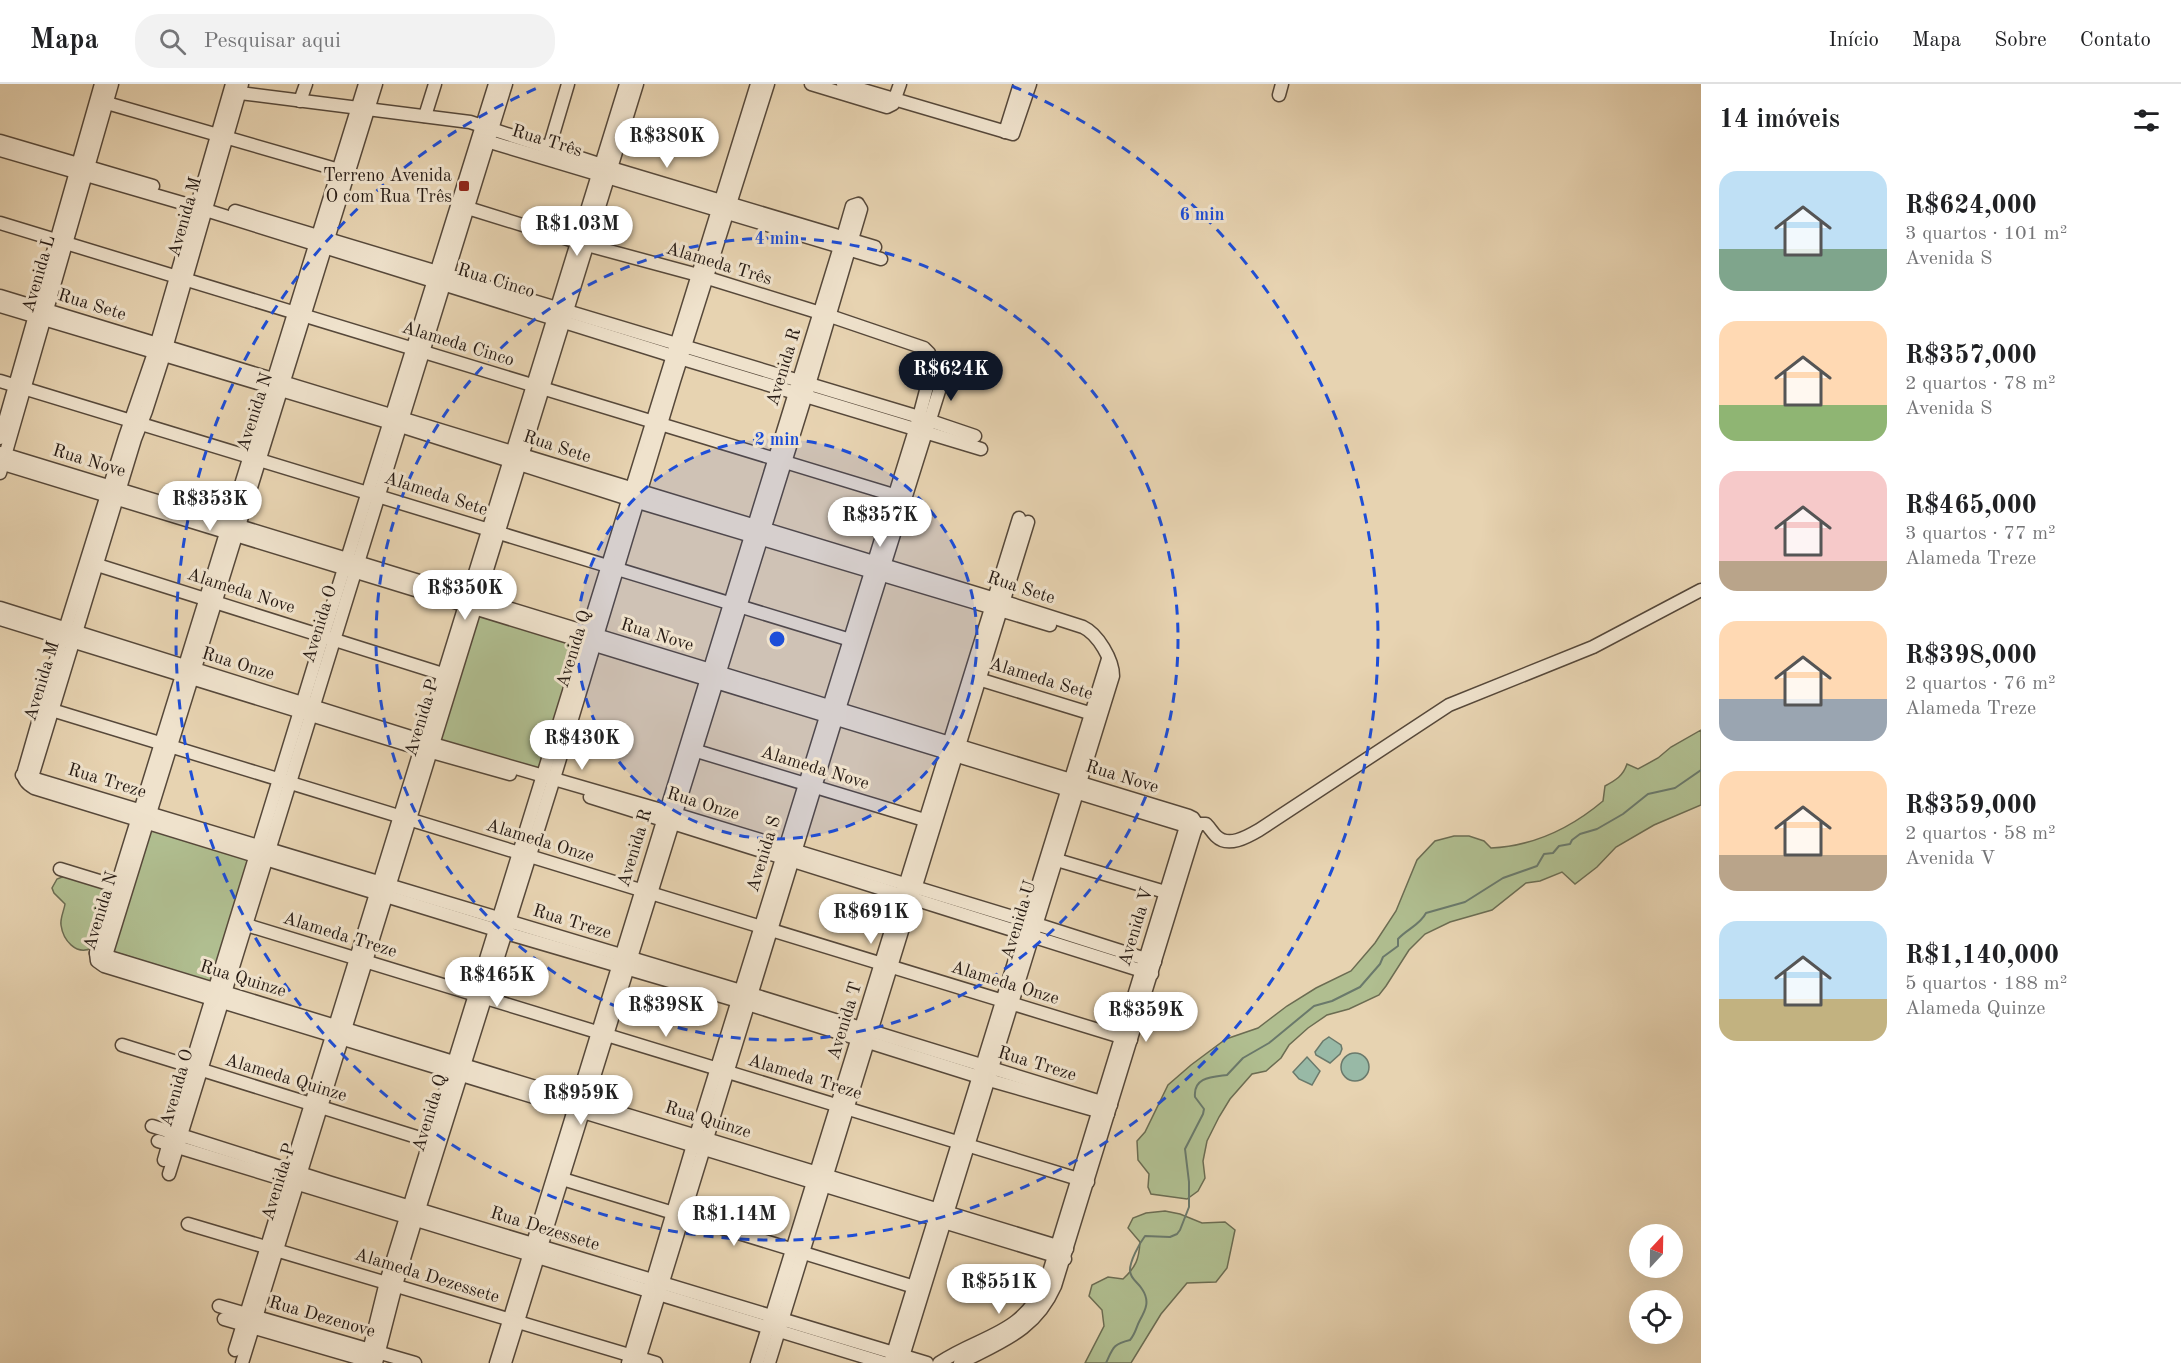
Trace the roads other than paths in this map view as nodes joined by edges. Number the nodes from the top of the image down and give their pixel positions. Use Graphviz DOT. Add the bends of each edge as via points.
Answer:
graph roads {
  1 [pos="101,84"];
  2 [pos="112,84"];
  3 [pos="306,84"];
  4 [pos="365,84"];
  5 [pos="376,84"];
  6 [pos="435,84"];
  7 [pos="495,84"];
  8 [pos="506,84"];
  9 [pos="568,84"];
  10 [pos="626,84"];
  11 [pos="637,84"];
  12 [pos="757,84"];
  13 [pos="768,84"];
  14 [pos="810,84"];
  15 [pos="843,84"];
  16 [pos="890,84"];
  17 [pos="900,84"];
  18 [pos="1020,84"];
  19 [pos="1030,84"];
  20 [pos="238,87"];
  21 [pos="102,101"];
  22 [pos="300,101"];
  23 [pos="889,102"];
  24 [pos="363,109"];
  25 [pos="425,116"];
  26 [pos="1010,132"];
  27 [pos="485,134"];
  28 [pos="222,137"];
  29 [pos="0,141"];
  30 [pos="549,148"];
  31 [pos="0,150"];
  32 [pos="82,170"];
  33 [pos="344,171"];
  34 [pos="604,171"];
  35 [pos="202,205"];
  36 [pos="463,206"];
  37 [pos="725,208"];
  38 [pos="857,208"];
  39 [pos="0,223"];
  40 [pos="323,241"];
  41 [pos="62,242"];
  42 [pos="583,243"];
  43 [pos="846,243"];
  44 [pos="878,253"];
  45 [pos="702,276"];
  46 [pos="440,277"];
  47 [pos="181,278"];
  48 [pos="0,296"];
  49 [pos="0,306"];
  50 [pos="41,313"];
  51 [pos="300,314"];
  52 [pos="825,314"];
  53 [pos="560,315"];
  54 [pos="160,350"];
  55 [pos="418,350"];
  56 [pos="679,351"];
  57 [pos="931,356"];
  58 [pos="944,375"];
  59 [pos="0,381"];
  60 [pos="278,384"];
  61 [pos="20,387"];
  62 [pos="538,387"];
  63 [pos="802,388"];
  64 [pos="397,420"];
  65 [pos="136,422"];
  66 [pos="657,423"];
  67 [pos="922,424"];
  68 [pos="975,436"];
  69 [pos="0,438"];
  70 [pos="981,449"];
  71 [pos="254,458"];
  72 [pos="517,458"];
  73 [pos="780,460"];
  74 [pos="2,462"];
  75 [pos="113,492"];
  76 [pos="374,493"];
  77 [pos="635,495"];
  78 [pos="900,497"];
  79 [pos="1024,520"];
  80 [pos="232,528"];
  81 [pos="493,531"];
  82 [pos="757,532"];
  83 [pos="92,563"];
  84 [pos="351,565"];
  85 [pos="613,568"];
  86 [pos="878,568"];
  87 [pos="1701,590"];
  88 [pos="210,600"];
  89 [pos="472,602"];
  90 [pos="999,604"];
  91 [pos="735,605"];
  92 [pos="0,608"];
  93 [pos="0,619"];
  94 [pos="69,635"];
  95 [pos="329,638"];
  96 [pos="591,639"];
  97 [pos="855,642"];
  98 [pos="1099,643"];
  99 [pos="188,672"];
  100 [pos="448,675"];
  101 [pos="713,676"];
  102 [pos="976,678"];
  103 [pos="47,708"];
  104 [pos="307,709"];
  105 [pos="832,713"];
  106 [pos="1096,715"];
  107 [pos="166,745"];
  108 [pos="427,746"];
  109 [pos="691,749"];
  110 [pos="953,749"];
  111 [pos="28,779"];
  112 [pos="548,780"];
  113 [pos="285,781"];
  114 [pos="810,786"];
  115 [pos="1074,786"];
  116 [pos="144,816"];
  117 [pos="405,818"];
  118 [pos="669,818"];
  119 [pos="931,822"];
  120 [pos="1192,824"];
  121 [pos="263,853"];
  122 [pos="789,854"];
  123 [pos="524,855"];
  124 [pos="1052,858"];
  125 [pos="60,869"];
  126 [pos="121,887"];
  127 [pos="383,889"];
  128 [pos="646,891"];
  129 [pos="909,891"];
  130 [pos="1171,894"];
  131 [pos="242,923"];
  132 [pos="503,926"];
  133 [pos="766,928"];
  134 [pos="1030,928"];
  135 [pos="102,959"];
  136 [pos="361,961"];
  137 [pos="624,962"];
  138 [pos="886,964"];
  139 [pos="1148,966"];
  140 [pos="218,996"];
  141 [pos="480,998"];
  142 [pos="745,998"];
  143 [pos="1007,1002"];
  144 [pos="339,1033"];
  145 [pos="601,1034"];
  146 [pos="865,1035"];
  147 [pos="1126,1038"];
  148 [pos="122,1045"];
  149 [pos="196,1068"];
  150 [pos="458,1069"];
  151 [pos="722,1071"];
  152 [pos="986,1073"];
  153 [pos="579,1105"];
  154 [pos="316,1106"];
  155 [pos="842,1107"];
  156 [pos="1105,1108"];
  157 [pos="152,1126"];
  158 [pos="172,1140"];
  159 [pos="435,1142"];
  160 [pos="700,1142"];
  161 [pos="963,1144"];
  162 [pos="164,1160"];
  163 [pos="170,1174"];
  164 [pos="294,1177"];
  165 [pos="557,1178"];
  166 [pos="820,1179"];
  167 [pos="1083,1181"];
  168 [pos="413,1213"];
  169 [pos="679,1215"];
  170 [pos="941,1216"];
  171 [pos="188,1224"];
  172 [pos="271,1248"];
  173 [pos="534,1250"];
  174 [pos="798,1251"];
  175 [pos="1061,1252"];
  176 [pos="391,1284"];
  177 [pos="657,1287"];
  178 [pos="919,1288"];
  179 [pos="219,1306"];
  180 [pos="224,1319"];
  181 [pos="513,1320"];
  182 [pos="249,1321"];
  183 [pos="775,1323"];
  184 [pos="235,1350"];
  185 [pos="373,1359"];
  186 [pos="897,1359"];
  187 [pos="634,1360"];
  188 [pos="242,1363"];
  189 [pos="415,1363"];
  190 [pos="496,1363"];
  191 [pos="505,1363"];
  192 [pos="656,1363"];
  193 [pos="758,1363"];
  194 [pos="769,1363"];
  195 [pos="884,1363"];
  196 [pos="927,1363"];
  197 [pos="939,1363"];
  198 [pos="960,1363"];
  1 -- 21 [label="street, Avenida L"];
  2 -- 21 [label="street, Avenida L"];
  3 -- 22 [label="street"];
  4 -- 24 [label="street, Avenida N"];
  5 -- 24 [label="street, Avenida N"];
  6 -- 25 [label="street"];
  7 -- 27 [label="street, Avenida O"];
  8 -- 27 [label="street, Avenida O"];
  9 -- 30 [label="street"];
  10 -- 34 [label="street, Avenida P"];
  11 -- 34 [label="street, Avenida P"];
  12 -- 37 [label="street, Avenida Q"];
  13 -- 37 [label="street, Avenida Q"];
  14 -- 23 [label="street"];
  15 -- 23 [label="street"];
  16 -- 23 [label="street"];
  17 -- 23 [label="street"];
  18 -- 26 [label="street"];
  19 -- 26 [label="street"];
  20 -- 22 [label="street"];
  20 -- 28 [label="street, Avenida M"];
  21 -- 28 [label="street"];
  21 -- 32 [label="street, Avenida L"];
  22 -- 24 [label="street"];
  23 -- 26 [label="street"];
  24 -- 25 [label="street"];
  24 -- 33 [label="street, Avenida N"];
  25 -- 27 [label="street" via="458,120"];
  27 -- 30 [label="street, Rua Três"];
  27 -- 34 [label="street, Rua Três"];
  27 -- 36 [label="street, Avenida O"];
  28 -- 33 [label="street"];
  28 -- 35 [label="street, Avenida M"];
  29 -- 32 [label="street, Rua Cinco"];
  30 -- 34 [label="street, Rua Três"];
  31 -- 32 [label="street, Rua Cinco"];
  32 -- 35 [label="street, Rua Cinco"];
  32 -- 41 [label="street, Avenida L"];
  33 -- 40 [label="street, Avenida N"];
  34 -- 37 [label="street, Rua Três"];
  34 -- 42 [label="street, Avenida P"];
  35 -- 40 [label="street, Rua Cinco"];
  35 -- 47 [label="street, Avenida M"];
  36 -- 42 [label="street, Alameda Três"];
  36 -- 46 [label="street, Avenida O"];
  37 -- 43 [label="street, Rua Três"];
  37 -- 45 [label="street, Avenida Q"];
  38 -- 43 [label="street, Avenida R"];
  39 -- 41 [label="street, Alameda Cinco"];
  40 -- 46 [label="street, Rua Cinco"];
  40 -- 51 [label="street, Avenida N"];
  41 -- 47 [label="street, Alameda Cinco"];
  41 -- 50 [label="street, Avenida L"];
  42 -- 45 [label="street, Alameda Três"];
  42 -- 53 [label="street, Avenida P"];
  43 -- 44 [label="street, Rua Três"];
  43 -- 52 [label="street, Avenida R"];
  45 -- 52 [label="street, Alameda Três"];
  45 -- 56 [label="street, Avenida Q"];
  46 -- 53 [label="street, Rua Cinco"];
  46 -- 55 [label="street, Avenida O"];
  47 -- 51 [label="street, Alameda Cinco"];
  47 -- 54 [label="street, Avenida M"];
  48 -- 50 [label="street, Rua Sete"];
  49 -- 50 [label="street, Rua Sete"];
  50 -- 54 [label="street, Rua Sete"];
  50 -- 61 [label="street, Avenida L"];
  51 -- 55 [label="street, Alameda Cinco"];
  51 -- 60 [label="street, Avenida N"];
  52 -- 57 [label="street, Alameda Três" via="924,348"];
  52 -- 63 [label="street, Avenida R"];
  53 -- 56 [label="street, Rua Cinco"];
  53 -- 62 [label="street, Avenida P"];
  54 -- 60 [label="street, Rua Sete"];
  54 -- 65 [label="street, Avenida M"];
  55 -- 62 [label="street, Alameda Cinco"];
  55 -- 64 [label="street, Avenida O"];
  56 -- 63 [label="street, Rua Cinco"];
  56 -- 66 [label="street, Avenida Q"];
  57 -- 67 [label="street, Avenida S" via="933,364"];
  58 -- 67 [label="street, Avenida S"];
  59 -- 61 [label="street, Alameda Sete"];
  60 -- 64 [label="street, Rua Sete"];
  60 -- 71 [label="street, Avenida N"];
  61 -- 65 [label="street, Alameda Sete"];
  61 -- 69 [label="street, Avenida L"];
  61 -- 74 [label="street, Avenida L"];
  62 -- 66 [label="street, Alameda Cinco"];
  62 -- 72 [label="street, Avenida P"];
  63 -- 67 [label="street, Rua Cinco"];
  63 -- 73 [label="street, Avenida R"];
  64 -- 72 [label="street, Rua Sete"];
  64 -- 76 [label="street, Avenida O"];
  65 -- 71 [label="street, Alameda Sete"];
  65 -- 75 [label="street, Avenida M"];
  66 -- 73 [label="street, Alameda Cinco"];
  66 -- 77 [label="street, Avenida Q"];
  67 -- 68 [label="street, Rua Cinco"];
  67 -- 70 [label="street, Rua Cinco"];
  67 -- 78 [label="street, Avenida S"];
  71 -- 76 [label="street, Alameda Sete"];
  71 -- 80 [label="street, Avenida N"];
  72 -- 77 [label="street, Rua Sete"];
  72 -- 81 [label="street, Avenida P"];
  73 -- 78 [label="street, Alameda Cinco"];
  73 -- 82 [label="street, Avenida R"];
  74 -- 75 [label="street, Rua Nove"];
  75 -- 80 [label="street, Rua Nove"];
  75 -- 83 [label="street, Avenida M"];
  76 -- 81 [label="street, Alameda Sete"];
  76 -- 84 [label="street, Avenida O"];
  77 -- 82 [label="street, Rua Sete"];
  77 -- 85 [label="street, Avenida Q"];
  78 -- 86 [label="street, Avenida S"];
  79 -- 90 [label="street, Avenida T"];
  80 -- 84 [label="street, Rua Nove"];
  80 -- 88 [label="street, Avenida N"];
  81 -- 85 [label="street, Alameda Sete"];
  81 -- 89 [label="street, Avenida P"];
  82 -- 86 [label="street, Rua Sete"];
  82 -- 91 [label="street, Avenida R"];
  83 -- 88 [label="street, Alameda Nove"];
  83 -- 94 [label="street, Avenida M"];
  84 -- 89 [label="street, Rua Nove"];
  84 -- 95 [label="street, Avenida O"];
  85 -- 91 [label="street, Alameda Sete"];
  85 -- 96 [label="street, Avenida Q"];
  86 -- 90 [label="street, Rua Sete"];
  86 -- 97 [label="street, Avenida S"];
  87 -- 120 [label="street, Rua Nove" via="1593,647 1449,705 1245,837 1229,842 1206,824"];
  88 -- 95 [label="street, Alameda Nove"];
  88 -- 99 [label="street, Avenida N"];
  89 -- 96 [label="street, Rua Nove"];
  89 -- 100 [label="street, Avenida P"];
  90 -- 98 [label="street, Rua Sete"];
  90 -- 102 [label="street, Avenida T"];
  91 -- 97 [label="street, Alameda Sete"];
  91 -- 101 [label="street, Avenida R"];
  92 -- 94 [label="street, Rua Onze"];
  93 -- 94 [label="street, Rua Onze"];
  94 -- 99 [label="street, Rua Onze"];
  94 -- 103 [label="street, Avenida M"];
  95 -- 100 [label="street, Alameda Nove"];
  95 -- 104 [label="street, Avenida O"];
  96 -- 101 [label="street, Rua Nove"];
  96 -- 112 [label="street, Avenida Q"];
  97 -- 105 [label="street, Avenida S"];
  98 -- 106 [label="street, Avenida U" via="1113,676"];
  99 -- 104 [label="street, Rua Onze"];
  99 -- 107 [label="street, Avenida N"];
  100 -- 108 [label="street, Avenida P"];
  101 -- 105 [label="street, Rua Nove"];
  101 -- 109 [label="street, Avenida R"];
  102 -- 106 [label="street, Alameda Sete"];
  102 -- 110 [label="street, Avenida T"];
  103 -- 107 [label="street, Alameda Onze"];
  103 -- 111 [label="street, Avenida M"];
  104 -- 108 [label="street, Rua Onze"];
  104 -- 113 [label="street, Avenida O"];
  105 -- 110 [label="street, Rua Nove"];
  105 -- 114 [label="street, Avenida S"];
  106 -- 115 [label="street, Avenida U"];
  107 -- 113 [label="street, Alameda Onze"];
  107 -- 116 [label="street, Avenida N"];
  108 -- 112 [label="street, Rua Onze"];
  108 -- 117 [label="street, Avenida P"];
  109 -- 114 [label="street, Alameda Nove"];
  109 -- 118 [label="street, Avenida R"];
  110 -- 115 [label="street, Rua Nove"];
  110 -- 119 [label="street, Avenida T"];
  111 -- 116 [label="street, Rua Treze"];
  112 -- 118 [label="street, Rua Onze"];
  112 -- 123 [label="street, Avenida Q"];
  113 -- 117 [label="street, Alameda Onze"];
  113 -- 121 [label="street, Avenida O"];
  114 -- 119 [label="street, Alameda Nove"];
  114 -- 122 [label="street, Avenida S"];
  115 -- 120 [label="street, Rua Nove"];
  115 -- 124 [label="street, Avenida U"];
  116 -- 121 [label="street, Rua Treze"];
  116 -- 126 [label="street, Avenida N"];
  117 -- 123 [label="street, Alameda Onze"];
  117 -- 127 [label="street, Avenida P"];
  118 -- 122 [label="street, Rua Onze"];
  118 -- 128 [label="street, Avenida R"];
  119 -- 129 [label="street, Avenida T"];
  120 -- 130 [label="street, Avenida V"];
  121 -- 127 [label="street, Rua Treze"];
  121 -- 131 [label="street, Avenida O"];
  122 -- 129 [label="street, Rua Onze"];
  122 -- 133 [label="street, Avenida S"];
  123 -- 128 [label="street, Alameda Onze"];
  123 -- 132 [label="street, Avenida Q"];
  124 -- 130 [label="street"];
  124 -- 134 [label="street, Avenida U"];
  125 -- 126 [label="street"];
  126 -- 135 [label="street, Avenida N"];
  127 -- 132 [label="street, Rua Treze"];
  127 -- 136 [label="street, Avenida P"];
  128 -- 133 [label="street, Alameda Onze"];
  128 -- 137 [label="street, Avenida R"];
  129 -- 134 [label="street, Rua Onze"];
  129 -- 138 [label="street, Avenida T"];
  130 -- 139 [label="street, Avenida V"];
  131 -- 136 [label="street, Alameda Treze"];
  131 -- 140 [label="street, Avenida O"];
  132 -- 137 [label="street, Rua Treze"];
  132 -- 141 [label="street, Avenida Q"];
  133 -- 138 [label="street, Alameda Onze"];
  133 -- 142 [label="street, Avenida S"];
  134 -- 139 [label="street, Rua Onze"];
  134 -- 143 [label="street, Avenida U"];
  135 -- 140 [label="street, Rua Quinze"];
  136 -- 141 [label="street, Alameda Treze"];
  136 -- 144 [label="street, Avenida P"];
  137 -- 142 [label="street, Rua Treze"];
  137 -- 145 [label="street, Avenida R"];
  138 -- 143 [label="street, Alameda Onze"];
  138 -- 146 [label="street, Avenida T"];
  139 -- 147 [label="street, Avenida V"];
  140 -- 144 [label="street, Rua Quinze"];
  140 -- 149 [label="street, Avenida O"];
  141 -- 145 [label="street, Alameda Treze"];
  141 -- 150 [label="street, Avenida Q"];
  142 -- 146 [label="street, Rua Treze"];
  142 -- 151 [label="street, Avenida S"];
  143 -- 147 [label="street, Alameda Onze"];
  143 -- 152 [label="street, Avenida U"];
  144 -- 150 [label="street, Rua Quinze"];
  144 -- 154 [label="street, Avenida P"];
  145 -- 151 [label="street, Alameda Treze"];
  145 -- 153 [label="street, Avenida R"];
  146 -- 152 [label="street, Rua Treze"];
  146 -- 155 [label="street, Avenida T"];
  147 -- 156 [label="street, Avenida V"];
  148 -- 149 [label="street, Alameda Quinze"];
  149 -- 154 [label="street, Alameda Quinze"];
  149 -- 158 [label="street, Avenida O"];
  150 -- 153 [label="street, Rua Quinze"];
  150 -- 159 [label="street, Avenida Q"];
  151 -- 155 [label="street, Alameda Treze"];
  151 -- 160 [label="street, Avenida S"];
  152 -- 156 [label="street, Rua Treze"];
  152 -- 161 [label="street, Avenida U"];
  153 -- 160 [label="street, Rua Quinze"];
  153 -- 165 [label="street, Avenida R"];
  154 -- 159 [label="street, Alameda Quinze"];
  154 -- 164 [label="street, Avenida P"];
  155 -- 161 [label="street, Alameda Treze"];
  155 -- 166 [label="street, Avenida T"];
  156 -- 167 [label="street, Avenida V"];
  157 -- 158 [label="street, Rua Dezessete"];
  158 -- 162 [label="street, Avenida O"];
  158 -- 163 [label="street, Avenida O"];
  158 -- 164 [label="street, Rua Dezessete"];
  159 -- 168 [label="street, Avenida Q"];
  160 -- 166 [label="street, Rua Quinze"];
  160 -- 169 [label="street, Avenida S"];
  161 -- 167 [label="street, Alameda Treze"];
  161 -- 170 [label="street, Avenida U"];
  164 -- 168 [label="street, Rua Dezessete"];
  164 -- 172 [label="street, Avenida P"];
  165 -- 169 [label="street"];
  165 -- 173 [label="street, Avenida R"];
  166 -- 170 [label="street, Rua Quinze"];
  166 -- 174 [label="street, Avenida T"];
  167 -- 175 [label="street, Avenida V"];
  168 -- 173 [label="street, Rua Dezessete"];
  168 -- 176 [label="street, Avenida Q"];
  169 -- 174 [label="street"];
  169 -- 177 [label="street, Avenida S"];
  170 -- 175 [label="street, Rua Quinze"];
  170 -- 178 [label="street, Avenida U"];
  171 -- 172 [label="street, Alameda Dezessete"];
  172 -- 176 [label="street, Alameda Dezessete"];
  172 -- 182 [label="street, Avenida P"];
  173 -- 177 [label="street, Rua Dezessete"];
  173 -- 181 [label="street, Avenida R"];
  174 -- 178 [label="street"];
  174 -- 183 [label="street, Avenida T"];
  175 -- 197 [label="street" via="1039,1296 1018,1321"];
  175 -- 198 [label="street" via="1052,1294 1030,1324"];
  176 -- 181 [label="street, Alameda Dezessete"];
  176 -- 185 [label="street, Avenida Q"];
  177 -- 183 [label="street, Rua Dezessete"];
  177 -- 187 [label="street, Avenida S"];
  178 -- 186 [label="street, Avenida U"];
  179 -- 182 [label="street, Rua Dezenove"];
  180 -- 182 [label="street, Rua Dezenove"];
  181 -- 187 [label="street, Alameda Dezessete"];
  181 -- 190 [label="street, Avenida R"];
  181 -- 191 [label="street, Avenida R"];
  182 -- 184 [label="street, Avenida P"];
  182 -- 185 [label="street, Rua Dezenove"];
  182 -- 188 [label="street, Avenida P"];
  183 -- 186 [label="street, Rua Dezessete"];
  183 -- 193 [label="street, Avenida T"];
  183 -- 194 [label="street, Avenida T"];
  183 -- 195 [label="street, Rua Dezessete"];
  185 -- 189 [label="street, Rua Dezenove"];
  186 -- 196 [label="street, Rua Dezessete"];
  187 -- 192 [label="street, Alameda Dezessete"];
}
